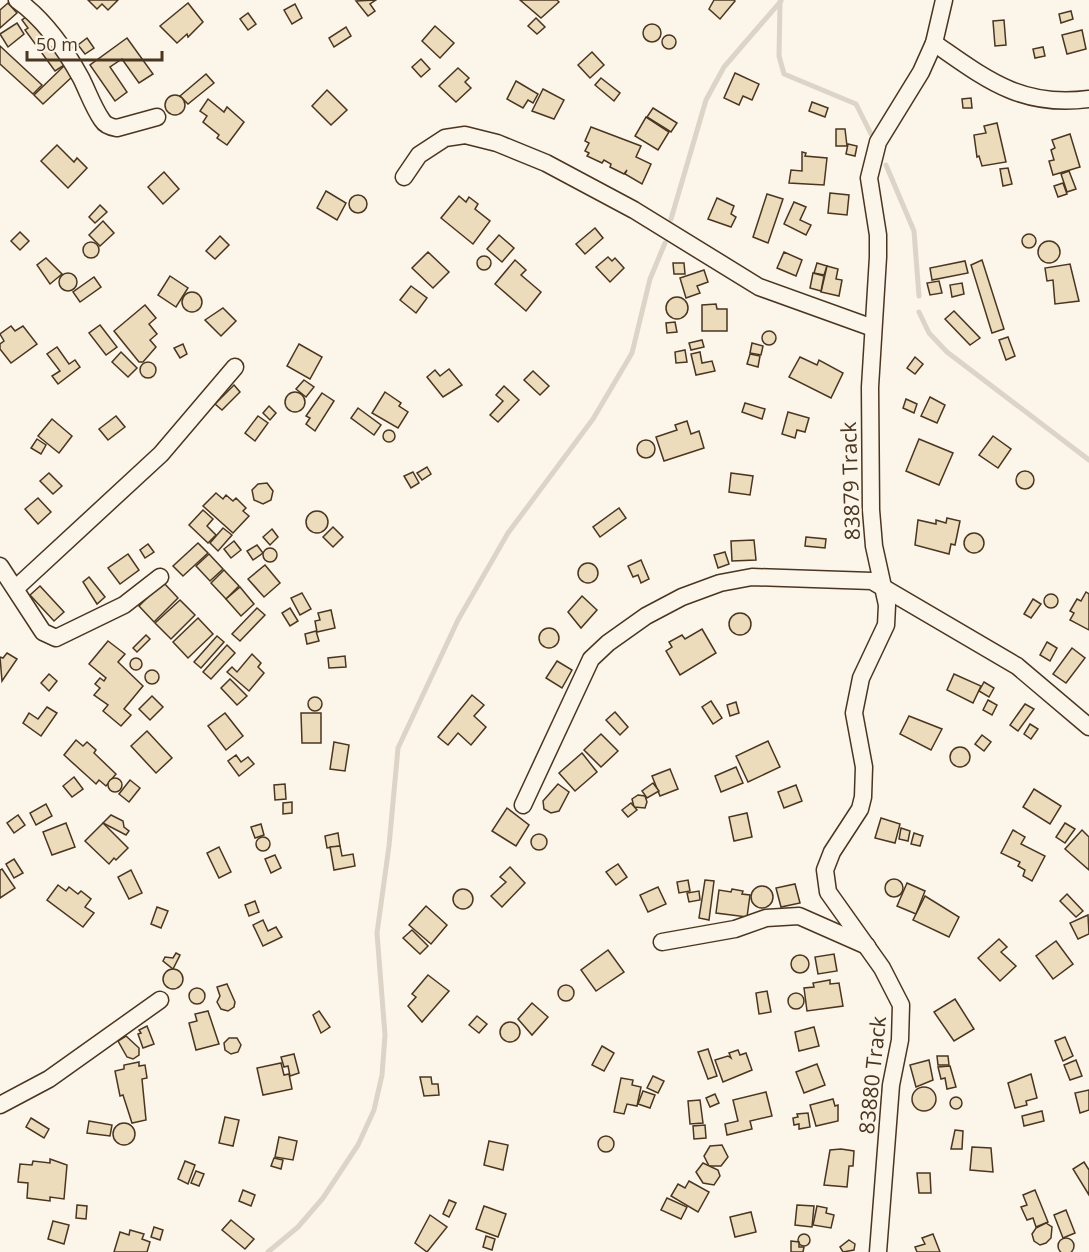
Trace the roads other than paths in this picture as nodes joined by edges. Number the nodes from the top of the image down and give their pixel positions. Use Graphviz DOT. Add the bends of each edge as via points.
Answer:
graph roads {
  1 [pos="17,0"];
  2 [pos="944,0"];
  3 [pos="934,43"];
  4 [pos="1089,99"];
  5 [pos="157,117"];
  6 [pos="404,177"];
  7 [pos="873,328"];
  8 [pos="235,367"];
  9 [pos="0,566"];
  10 [pos="160,577"];
  11 [pos="883,587"];
  12 [pos="16,588"];
  13 [pos="1089,727"];
  14 [pos="523,805"];
  15 [pos="662,942"];
  16 [pos="868,946"];
  17 [pos="160,1000"];
  18 [pos="0,1105"];
  19 [pos="878,1252"];
  1 -- 5 [label="street" via="42,21 80,77 102,121 117,128"];
  2 -- 3 [label="street, 83879 Track"];
  3 -- 4 [label="street" via="1007,91"];
  3 -- 7 [label="street, 83879 Track" via="878,142 872,162 869,178 878,257"];
  6 -- 7 [label="street" via="419,155 445,138 465,135 497,143 546,163 634,210 759,287"];
  7 -- 11 [label="street, 83879 Track" via="869,474 874,546"];
  8 -- 12 [label="street" via="161,454"];
  9 -- 12 [label="street"];
  10 -- 12 [label="street" via="124,605 56,638 43,632"];
  11 -- 13 [label="street" via="1017,666"];
  11 -- 14 [label="street" via="853,579 752,577 720,583 646,616 591,659"];
  11 -- 16 [label="street, 83879 Track" via="886,625 861,678 854,713 864,766 863,797 860,809 828,860 824,880 828,892"];
  15 -- 16 [label="street" via="735,929 766,918 799,916"];
  16 -- 19 [label="street, 83880 Track" via="894,988 902,1021 891,1085"];
  17 -- 18 [label="street" via="49,1079"];
}
